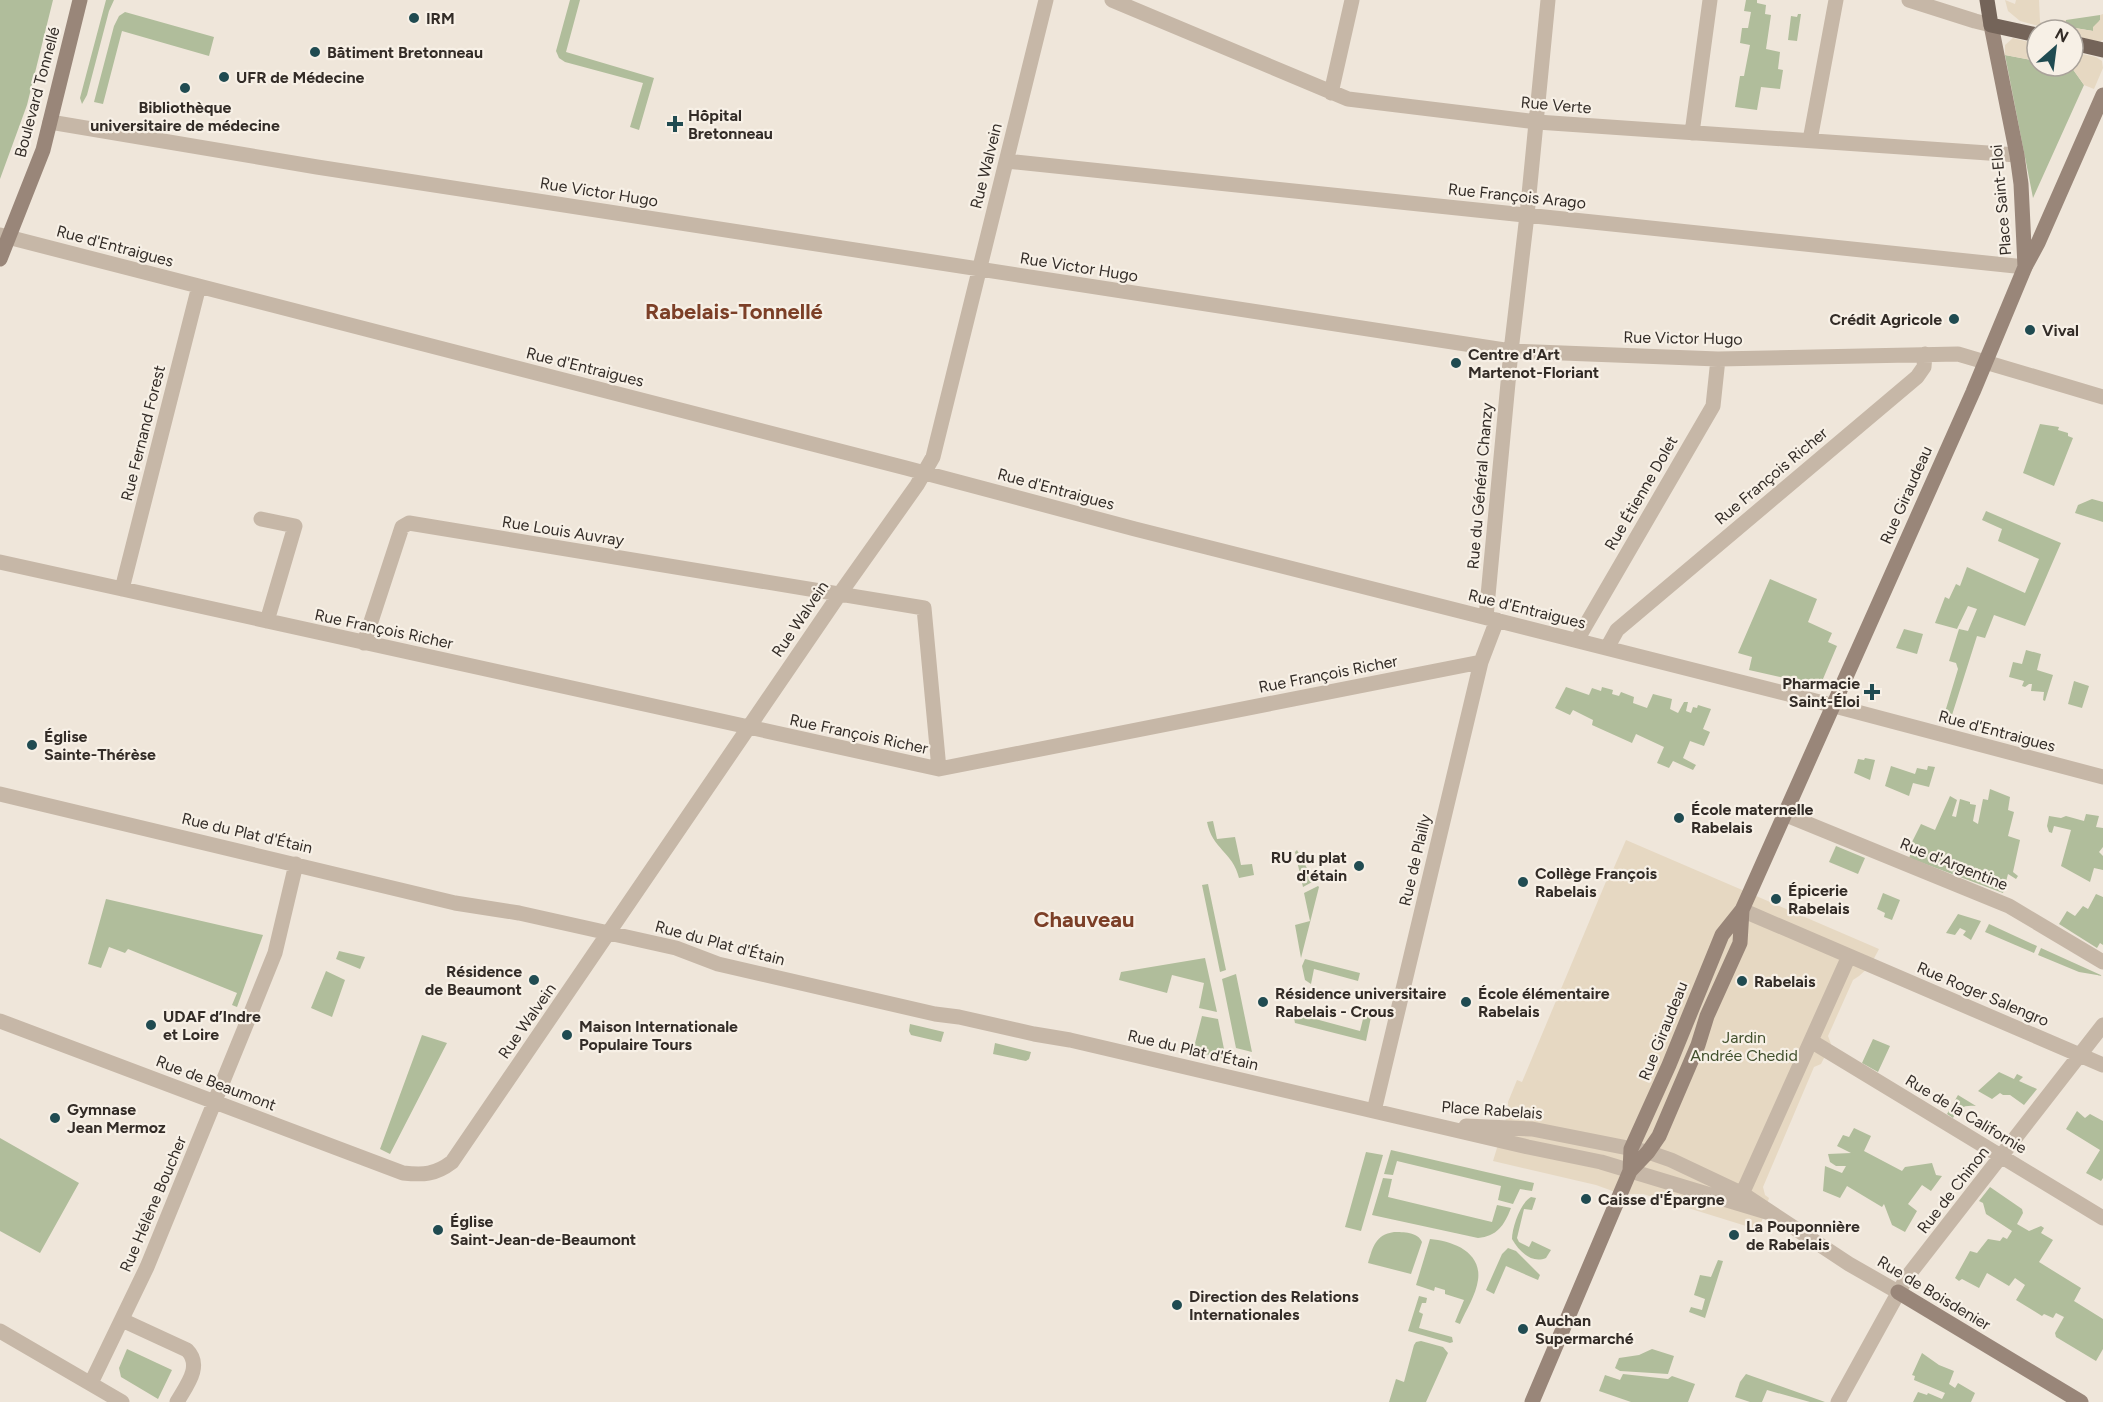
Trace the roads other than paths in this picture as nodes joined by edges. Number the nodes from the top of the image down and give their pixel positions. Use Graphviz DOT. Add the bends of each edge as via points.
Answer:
graph roads {
  1 [pos="80,0"];
  2 [pos="1046,0"];
  3 [pos="1112,0"];
  4 [pos="1352,0"];
  5 [pos="1548,0"];
  6 [pos="1710,0"];
  7 [pos="1836,0"];
  8 [pos="1909,0"];
  9 [pos="1987,0"];
  10 [pos="1991,25"];
  11 [pos="2025,32"];
  12 [pos="2085,46"];
  13 [pos="2103,50"];
  14 [pos="1331,93"];
  15 [pos="2103,95"];
  16 [pos="50,122"];
  17 [pos="1536,122"];
  18 [pos="1692,133"];
  19 [pos="1810,141"];
  20 [pos="2017,154"];
  21 [pos="1006,161"];
  22 [pos="1527,215"];
  23 [pos="4,236"];
  24 [pos="0,259"];
  25 [pos="2025,267"];
  26 [pos="979,269"];
  27 [pos="200,286"];
  28 [pos="1511,351"];
  29 [pos="1926,354"];
  30 [pos="1718,359"];
  31 [pos="1986,362"];
  32 [pos="2103,397"];
  33 [pos="925,473"];
  34 [pos="261,519"];
  35 [pos="0,562"];
  36 [pos="122,589"];
  37 [pos="839,595"];
  38 [pos="1492,618"];
  39 [pos="267,621"];
  40 [pos="1577,640"];
  41 [pos="364,643"];
  42 [pos="1607,648"];
  43 [pos="1481,662"];
  44 [pos="1833,706"];
  45 [pos="748,728"];
  46 [pos="939,769"];
  47 [pos="2103,777"];
  48 [pos="0,794"];
  49 [pos="1784,814"];
  50 [pos="297,864"];
  51 [pos="1742,910"];
  52 [pos="609,934"];
  53 [pos="1849,956"];
  54 [pos="2103,962"];
  55 [pos="0,1021"];
  56 [pos="2103,1025"];
  57 [pos="1811,1041"];
  58 [pos="2080,1055"];
  59 [pos="2103,1065"];
  60 [pos="216,1102"];
  61 [pos="1374,1111"];
  62 [pos="1432,1124"];
  63 [pos="1532,1129"];
  64 [pos="1528,1148"];
  65 [pos="1632,1149"];
  66 [pos="1648,1152"];
  67 [pos="2002,1157"];
  68 [pos="1630,1171"];
  69 [pos="420,1175"];
  70 [pos="1740,1199"];
  71 [pos="1770,1213"];
  72 [pos="2103,1218"];
  73 [pos="1898,1292"];
  74 [pos="122,1320"];
  75 [pos="0,1331"];
  76 [pos="91,1383"];
  77 [pos="122,1402"];
  78 [pos="177,1402"];
  79 [pos="1532,1402"];
  80 [pos="1839,1402"];
  81 [pos="2081,1402"];
  1 -- 16 [label="street, Boulevard Tonnellé"];
  2 -- 21 [label="street, Rue Walvein"];
  3 -- 14 [label="street, Rue Verte"];
  4 -- 14 [label="street"];
  5 -- 17 [label="street, Rue du Général Chanzy"];
  6 -- 18 [label="street"];
  7 -- 19 [label="street"];
  8 -- 10 [label="street"];
  9 -- 10 [label="main road, Place Saint-Eloi"];
  10 -- 11 [label="main road"];
  10 -- 20 [label="street, Place Saint-Eloi"];
  12 -- 13 [label="main road"];
  14 -- 17 [label="street, Rue Verte" via="1348,99"];
  15 -- 25 [label="street, Rue Giraudeau"];
  16 -- 23 [label="street, Boulevard Tonnellé" via="43,150"];
  16 -- 26 [label="street, Rue Victor Hugo"];
  17 -- 18 [label="street, Rue Verte"];
  17 -- 22 [label="street, Rue du Général Chanzy"];
  18 -- 19 [label="street, Rue Verte"];
  19 -- 20 [label="street, Rue Verte"];
  20 -- 25 [label="street, Place Saint-Eloi"];
  21 -- 22 [label="street, Rue François Arago"];
  21 -- 26 [label="street, Rue Walvein"];
  22 -- 25 [label="street, Rue François Arago"];
  22 -- 28 [label="street, Rue du Général Chanzy"];
  23 -- 24 [label="street, Boulevard Tonnellé"];
  23 -- 27 [label="street, Rue d'Entraigues"];
  25 -- 31 [label="street, Rue Giraudeau"];
  26 -- 28 [label="street, Rue Victor Hugo"];
  26 -- 33 [label="street, Rue Walvein" via="933,457"];
  27 -- 33 [label="street, Rue d'Entraigues"];
  27 -- 36 [label="street, Rue Fernand Forest"];
  28 -- 30 [label="street, Rue Victor Hugo"];
  28 -- 38 [label="street, Rue du Général Chanzy"];
  29 -- 30 [label="street, Rue Victor Hugo"];
  29 -- 31 [label="street, Rue Victor Hugo" via="1958,354"];
  29 -- 42 [label="street, Rue François Richer" via="1917,377 1617,630"];
  30 -- 40 [label="street, Rue Étienne Dolet" via="1713,406"];
  31 -- 32 [label="street, Rue Victor Hugo"];
  31 -- 44 [label="street, Rue Giraudeau"];
  33 -- 37 [label="street, Rue Walvein"];
  33 -- 38 [label="street, Rue d'Entraigues"];
  34 -- 39 [label="street" via="295,526"];
  35 -- 36 [label="street, Rue François Richer"];
  36 -- 39 [label="street, Rue François Richer"];
  37 -- 41 [label="street, Rue Louis Auvray" via="409,523 402,527"];
  37 -- 45 [label="street, Rue Walvein"];
  37 -- 46 [label="street, Rue Louis Auvray" via="924,608"];
  38 -- 40 [label="street, Rue d'Entraigues"];
  38 -- 43 [label="street, Rue de Plailly"];
  39 -- 41 [label="street, Rue François Richer"];
  40 -- 42 [label="street, Rue d'Entraigues"];
  41 -- 45 [label="street, Rue François Richer"];
  42 -- 44 [label="street, Rue d'Entraigues"];
  43 -- 46 [label="street, Rue François Richer"];
  43 -- 61 [label="street, Rue de Plailly"];
  44 -- 47 [label="street, Rue d'Entraigues"];
  44 -- 49 [label="street, Rue Giraudeau"];
  45 -- 46 [label="street, Rue François Richer"];
  45 -- 52 [label="street, Rue Walvein"];
  48 -- 50 [label="street, Rue du Plat d'Étain"];
  49 -- 51 [label="street, Rue Giraudeau"];
  49 -- 54 [label="street, Rue d'Argentine" via="2009,906"];
  50 -- 52 [label="street, Rue du Plat d'Étain" via="455,903"];
  50 -- 60 [label="street, Rue Hélène Boucher" via="275,953"];
  51 -- 53 [label="street"];
  51 -- 65 [label="street, Rue Giraudeau" via="1722,935"];
  51 -- 66 [label="street, Rue Giraudeau" via="1740,943 1659,1136"];
  52 -- 61 [label="street, Rue du Plat d'Étain" via="676,948 718,964"];
  52 -- 69 [label="street, Rue Walvein" via="452,1162 432,1174"];
  53 -- 57 [label="street"];
  53 -- 58 [label="street, Rue Roger Salengro"];
  55 -- 60 [label="street, Rue de Beaumont"];
  56 -- 58 [label="street, Rue de Chinon"];
  57 -- 67 [label="street, Rue de la Californie"];
  57 -- 70 [label="street"];
  58 -- 59 [label="street, Rue Roger Salengro"];
  58 -- 67 [label="street, Rue de Chinon"];
  60 -- 69 [label="street, Rue de Beaumont" via="403,1173"];
  60 -- 74 [label="street, Rue Hélène Boucher"];
  61 -- 62 [label="street, Rue du Plat d'Étain"];
  62 -- 63 [label="street, Place Rabelais"];
  62 -- 64 [label="street, Place Rabelais"];
  63 -- 64 [label="street"];
  63 -- 65 [label="street, Place Rabelais"];
  64 -- 68 [label="street, Place Rabelais"];
  65 -- 66 [label="street, Place Rabelais"];
  65 -- 68 [label="street, Rue Giraudeau"];
  66 -- 68 [label="street, Rue Giraudeau"];
  66 -- 70 [label="street, Place Rabelais" via="1671,1160"];
  67 -- 72 [label="street, Rue de la Californie"];
  67 -- 73 [label="street, Rue de Chinon"];
  68 -- 70 [label="street, Place Rabelais"];
  68 -- 79 [label="street, Rue Giraudeau"];
  70 -- 71 [label="street, Place Rabelais"];
  71 -- 73 [label="street, Rue de Boisdenier"];
  73 -- 80 [label="street, Rue de Chinon"];
  73 -- 81 [label="street, Rue de Boisdenier"];
  74 -- 76 [label="street, Rue Hélène Boucher"];
  74 -- 78 [label="street" via="191,1354 195,1365"];
  75 -- 76 [label="street"];
  76 -- 77 [label="street"];
}
